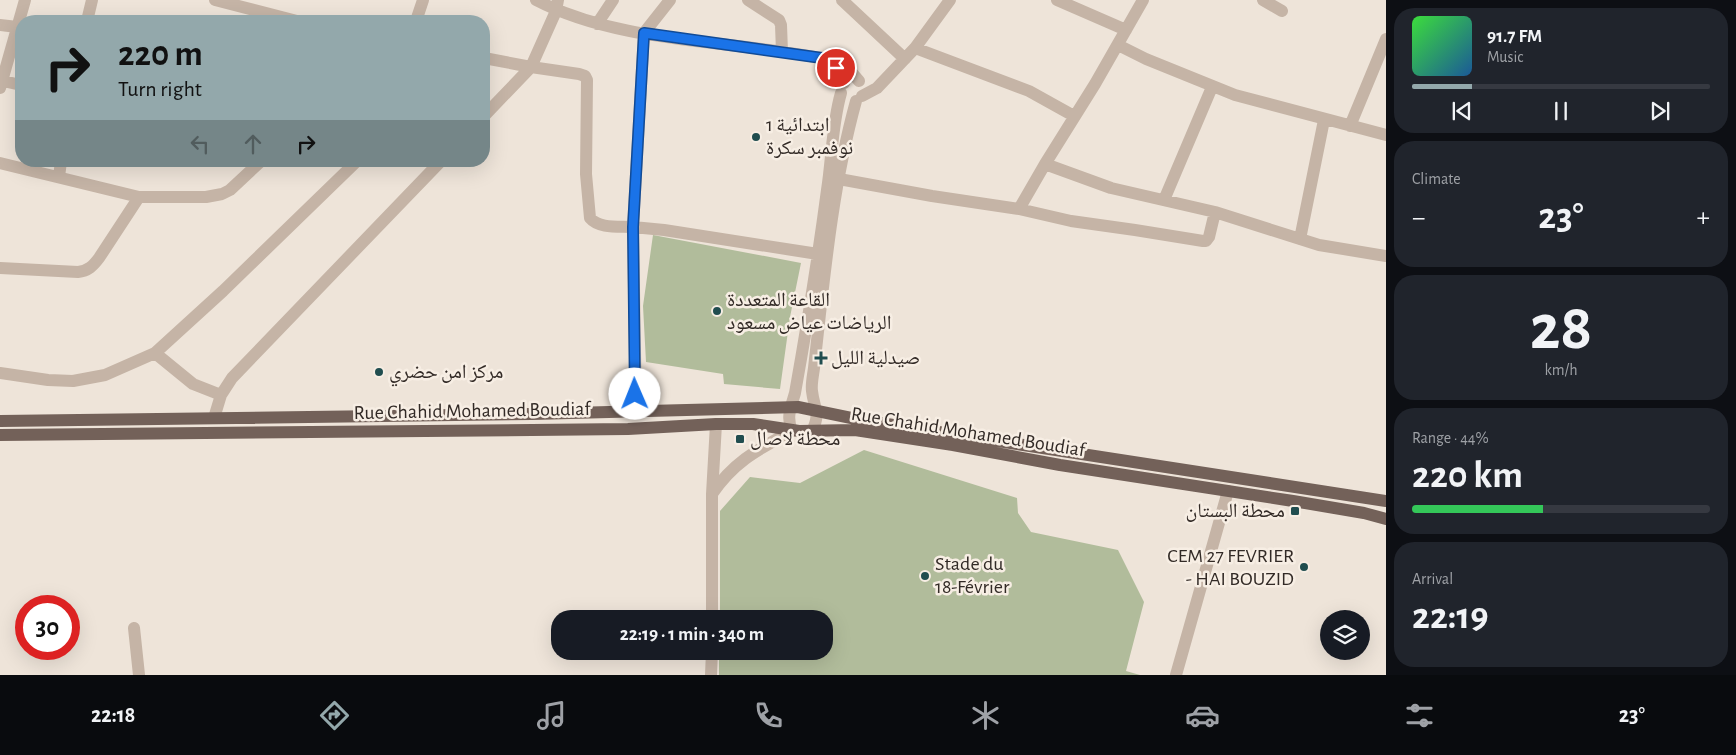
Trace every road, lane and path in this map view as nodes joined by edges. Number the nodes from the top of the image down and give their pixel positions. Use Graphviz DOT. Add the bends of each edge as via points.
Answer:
graph roads {
  1 [pos="25,0"];
  2 [pos="92,0"];
  3 [pos="215,0"];
  4 [pos="423,0"];
  5 [pos="536,0"];
  6 [pos="613,0"];
  7 [pos="670,0"];
  8 [pos="748,0"];
  9 [pos="842,0"];
  10 [pos="950,0"];
  11 [pos="1057,0"];
  12 [pos="1144,0"];
  13 [pos="1263,0"];
  14 [pos="557,5"];
  15 [pos="1282,11"];
  16 [pos="21,15"];
  17 [pos="88,15"];
  18 [pos="274,15"];
  19 [pos="418,15"];
  20 [pos="597,24"];
  21 [pos="0,25"];
  22 [pos="15,27"];
  23 [pos="1126,30"];
  24 [pos="644,33"];
  25 [pos="15,34"];
  26 [pos="1386,39"];
  27 [pos="1118,45"];
  28 [pos="915,48"];
  29 [pos="782,52"];
  30 [pos="490,59"];
  31 [pos="829,59"];
  32 [pos="905,59"];
  33 [pos="531,67"];
  34 [pos="1,84"];
  35 [pos="15,85"];
  36 [pos="1212,87"];
  37 [pos="843,88"];
  38 [pos="859,90"];
  39 [pos="490,110"];
  40 [pos="1074,116"];
  41 [pos="1324,120"];
  42 [pos="1350,126"];
  43 [pos="1386,135"];
  44 [pos="0,163"];
  45 [pos="1044,164"];
  46 [pos="15,167"];
  47 [pos="17,167"];
  48 [pos="60,167"];
  49 [pos="255,167"];
  50 [pos="351,167"];
  51 [pos="434,167"];
  52 [pos="59,177"];
  53 [pos="839,179"];
  54 [pos="139,197"];
  55 [pos="1164,200"];
  56 [pos="1019,209"];
  57 [pos="1215,212"];
  58 [pos="633,227"];
  59 [pos="1300,240"];
  60 [pos="818,254"];
  61 [pos="1386,256"];
  62 [pos="0,268"];
  63 [pos="155,353"];
  64 [pos="0,373"];
  65 [pos="221,395"];
  66 [pos="791,407"];
  67 [pos="817,409"];
  68 [pos="636,412"];
  69 [pos="214,418"];
  70 [pos="0,421"];
  71 [pos="716,424"];
  72 [pos="792,431"];
  73 [pos="812,432"];
  74 [pos="0,435"];
  75 [pos="1228,491"];
  76 [pos="712,494"];
  77 [pos="1386,501"];
  78 [pos="1386,519"];
  79 [pos="712,610"];
  80 [pos="134,628"];
  81 [pos="712,660"];
  82 [pos="139,675"];
  83 [pos="712,675"];
  84 [pos="1176,675"];
  1 -- 16 [label="street"];
  2 -- 17 [label="street"];
  3 -- 18 [label="street"];
  4 -- 19 [label="street"];
  5 -- 14 [label="street"];
  6 -- 20 [label="street"];
  7 -- 24 [label="street"];
  8 -- 29 [label="street" via="779,20"];
  9 -- 32 [label="street"];
  10 -- 28 [label="street"];
  11 -- 23 [label="street"];
  12 -- 23 [label="street"];
  13 -- 15 [label="street"];
  14 -- 20 [label="street"];
  14 -- 33 [label="street"];
  20 -- 24 [label="street"];
  21 -- 22 [label="street"];
  23 -- 27 [label="street"];
  24 -- 29 [label="street"];
  24 -- 58 [label="street"];
  25 -- 34 [label="street"];
  26 -- 42 [label="street"];
  27 -- 36 [label="street"];
  27 -- 40 [label="street"];
  28 -- 32 [label="street"];
  28 -- 40 [label="street" via="1029,91"];
  29 -- 31 [label="street"];
  30 -- 33 [label="street"];
  31 -- 37 [label="street" via="840,72"];
  31 -- 38 [label="street" via="846,66"];
  32 -- 38 [label="street" via="877,88"];
  33 -- 39 [label="street"];
  33 -- 58 [label="street" via="579,74 586,78 586,174 590,218 600,225"];
  34 -- 35 [label="street"];
  36 -- 41 [label="street"];
  36 -- 55 [label="street"];
  37 -- 38 [label="street" via="849,79"];
  37 -- 38 [label="street" via="849,101"];
  37 -- 60 [label="street" via="835,117"];
  38 -- 53 [label="street"];
  40 -- 45 [label="street"];
  41 -- 42 [label="street"];
  41 -- 59 [label="street"];
  42 -- 43 [label="street"];
  44 -- 46 [label="street"];
  45 -- 55 [label="street" via="1104,185"];
  45 -- 56 [label="street"];
  47 -- 52 [label="street"];
  48 -- 52 [label="street"];
  49 -- 54 [label="street" via="222,194"];
  50 -- 63 [label="street"];
  51 -- 65 [label="street" via="232,378"];
  52 -- 54 [label="street"];
  53 -- 56 [label="street"];
  53 -- 67 [label="street" via="812,385"];
  54 -- 62 [label="street" via="88,270"];
  55 -- 57 [label="street"];
  56 -- 57 [label="street" via="1071,221 1203,241 1209,237"];
  57 -- 59 [label="street"];
  58 -- 60 [label="street"];
  58 -- 68 [label="street"];
  59 -- 61 [label="street"];
  60 -- 66 [label="street"];
  63 -- 64 [label="street" via="105,375 73,382"];
  63 -- 65 [label="street" via="193,384"];
  65 -- 69 [label="street"];
  66 -- 67 [label="main road, Rue Chahid Mohamed Boudiaf"];
  66 -- 68 [label="main road, Rue Chahid Mohamed Boudiaf"];
  66 -- 72 [label="street"];
  67 -- 73 [label="street"];
  67 -- 77 [label="main road, Rue Chahid Mohamed Boudiaf" via="861,420"];
  68 -- 69 [label="main road, Rue Chahid Mohamed Boudiaf"];
  69 -- 70 [label="main road, Rue Chahid Mohamed Boudiaf"];
  71 -- 72 [label="main road, Rue Chahid Mohamed Boudiaf" via="753,424"];
  71 -- 74 [label="main road, Rue Chahid Mohamed Boudiaf" via="628,428"];
  71 -- 76 [label="street"];
  72 -- 73 [label="main road, Rue Chahid Mohamed Boudiaf"];
  72 -- 76 [label="street" via="738,463"];
  73 -- 75 [label="main road, Rue Chahid Mohamed Boudiaf" via="855,430"];
  75 -- 78 [label="main road, Rue Chahid Mohamed Boudiaf"];
  75 -- 84 [label="street"];
  76 -- 79 [label="street"];
  80 -- 82 [label="street"];
  81 -- 83 [label="street"];
}
